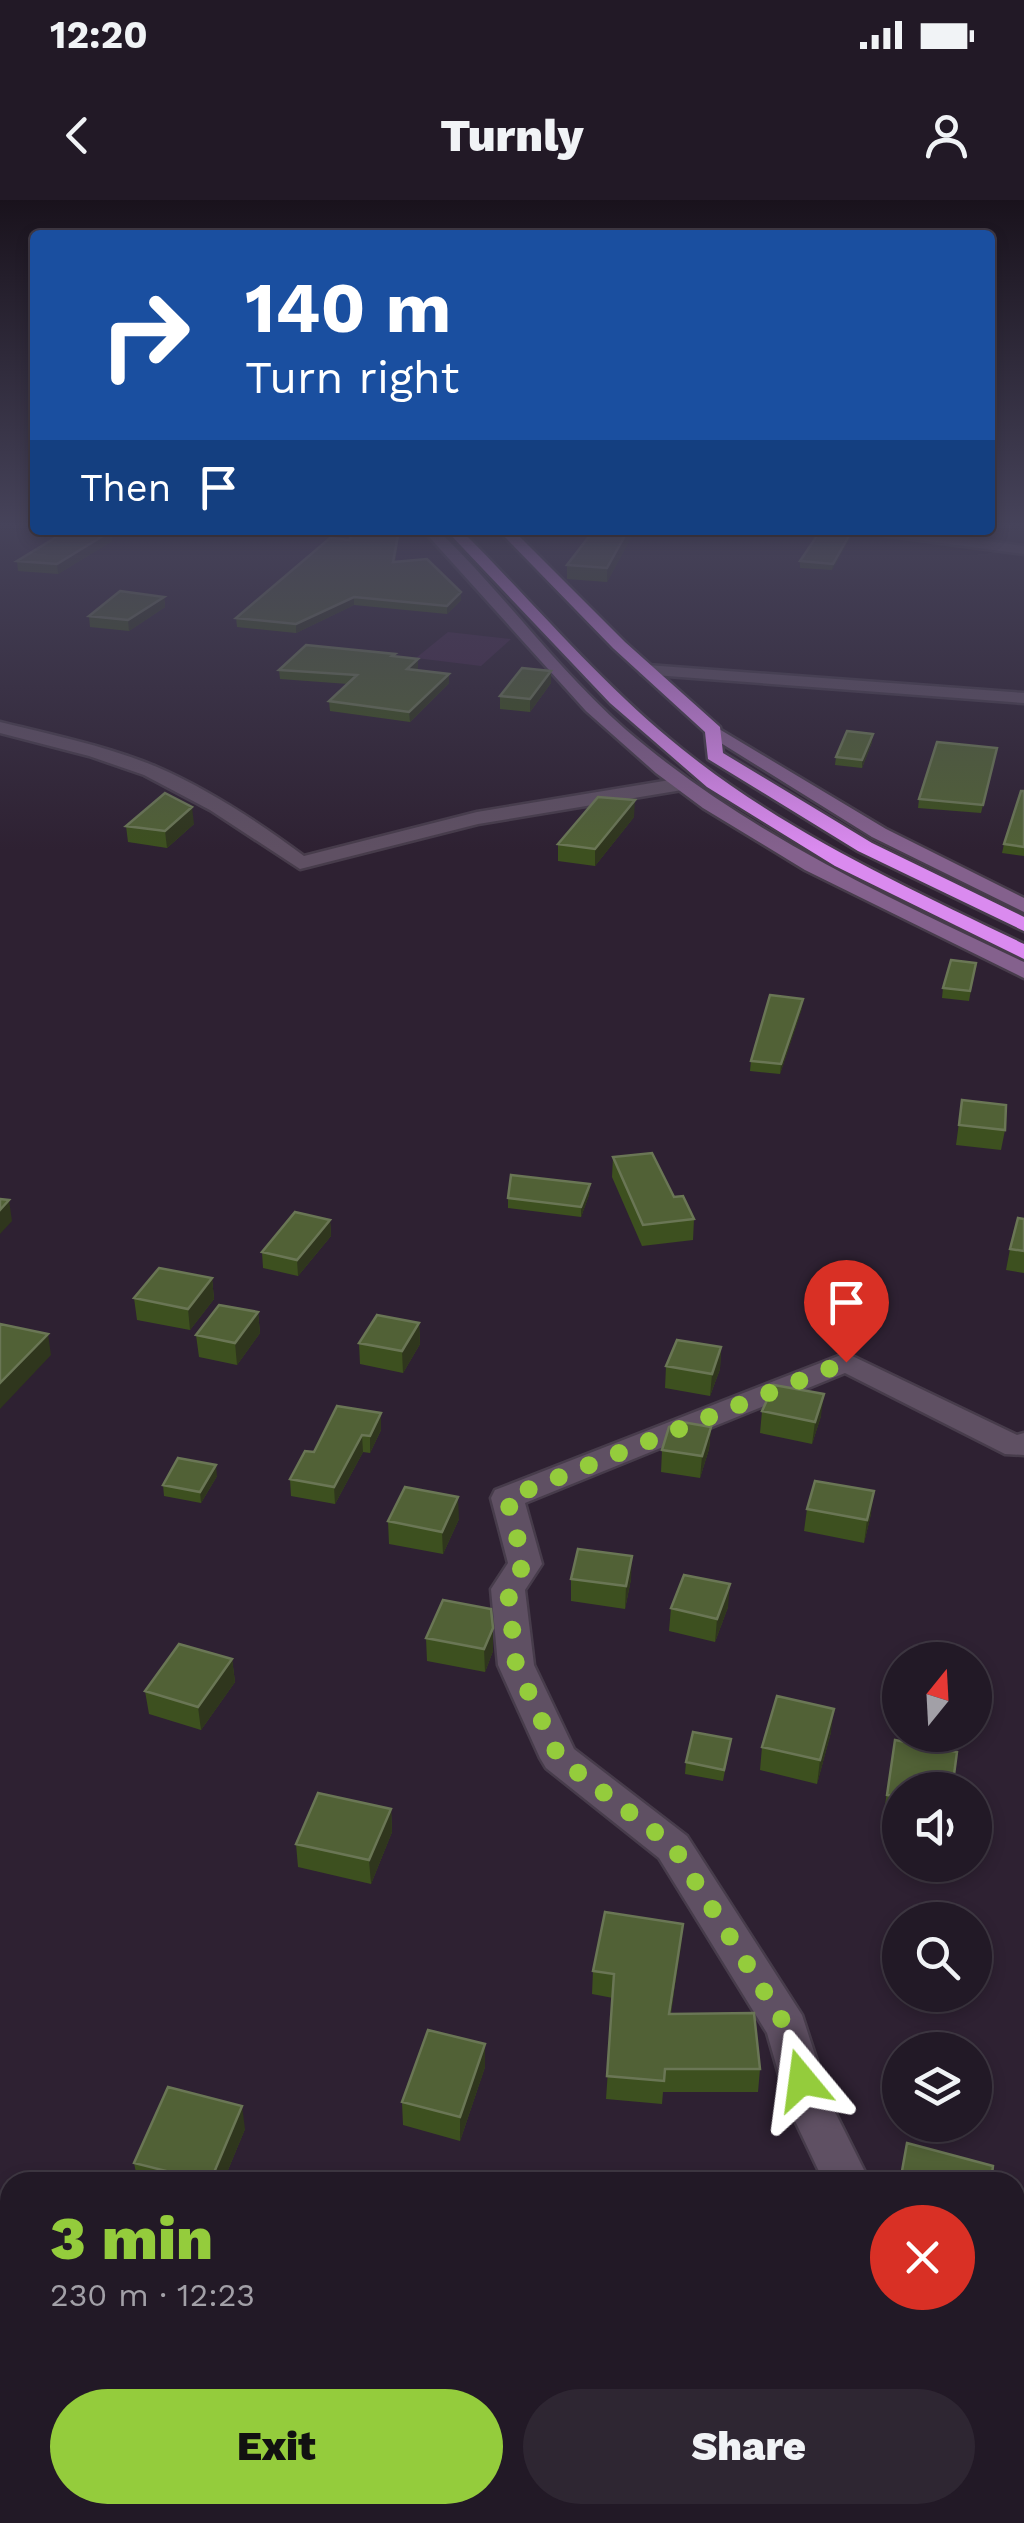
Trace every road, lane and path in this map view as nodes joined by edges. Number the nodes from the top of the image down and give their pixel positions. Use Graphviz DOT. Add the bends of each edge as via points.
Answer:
graph roads {
  1 [pos="526,633"];
  2 [pos="553,633"];
  3 [pos="610,633"];
  4 [pos="647,670"];
  5 [pos="1024,698"];
  6 [pos="0,727"];
  7 [pos="714,731"];
  8 [pos="682,784"];
  9 [pos="1024,906"];
  10 [pos="1024,925"];
  11 [pos="1024,952"];
  12 [pos="1024,970"];
  13 [pos="1024,1444"];
  14 [pos="842,2172"];
  1 -- 8 [label="street" via="616,731"];
  2 -- 11 [label="highway" via="624,707 732,796 876,879"];
  3 -- 4 [label="highway"];
  4 -- 5 [label="street"];
  4 -- 7 [label="highway"];
  6 -- 8 [label="street" via="167,778 300,862 477,818"];
  7 -- 9 [label="street" via="879,833"];
  7 -- 10 [label="highway" via="714,754 770,792 917,876"];
  8 -- 12 [label="street" via="839,880"];
  13 -- 14 [label="street" via="1016,1447 846,1362 507,1498 524,1564 508,1590 516,1665 559,1758 673,1846 787,2028 810,2106"];
}
